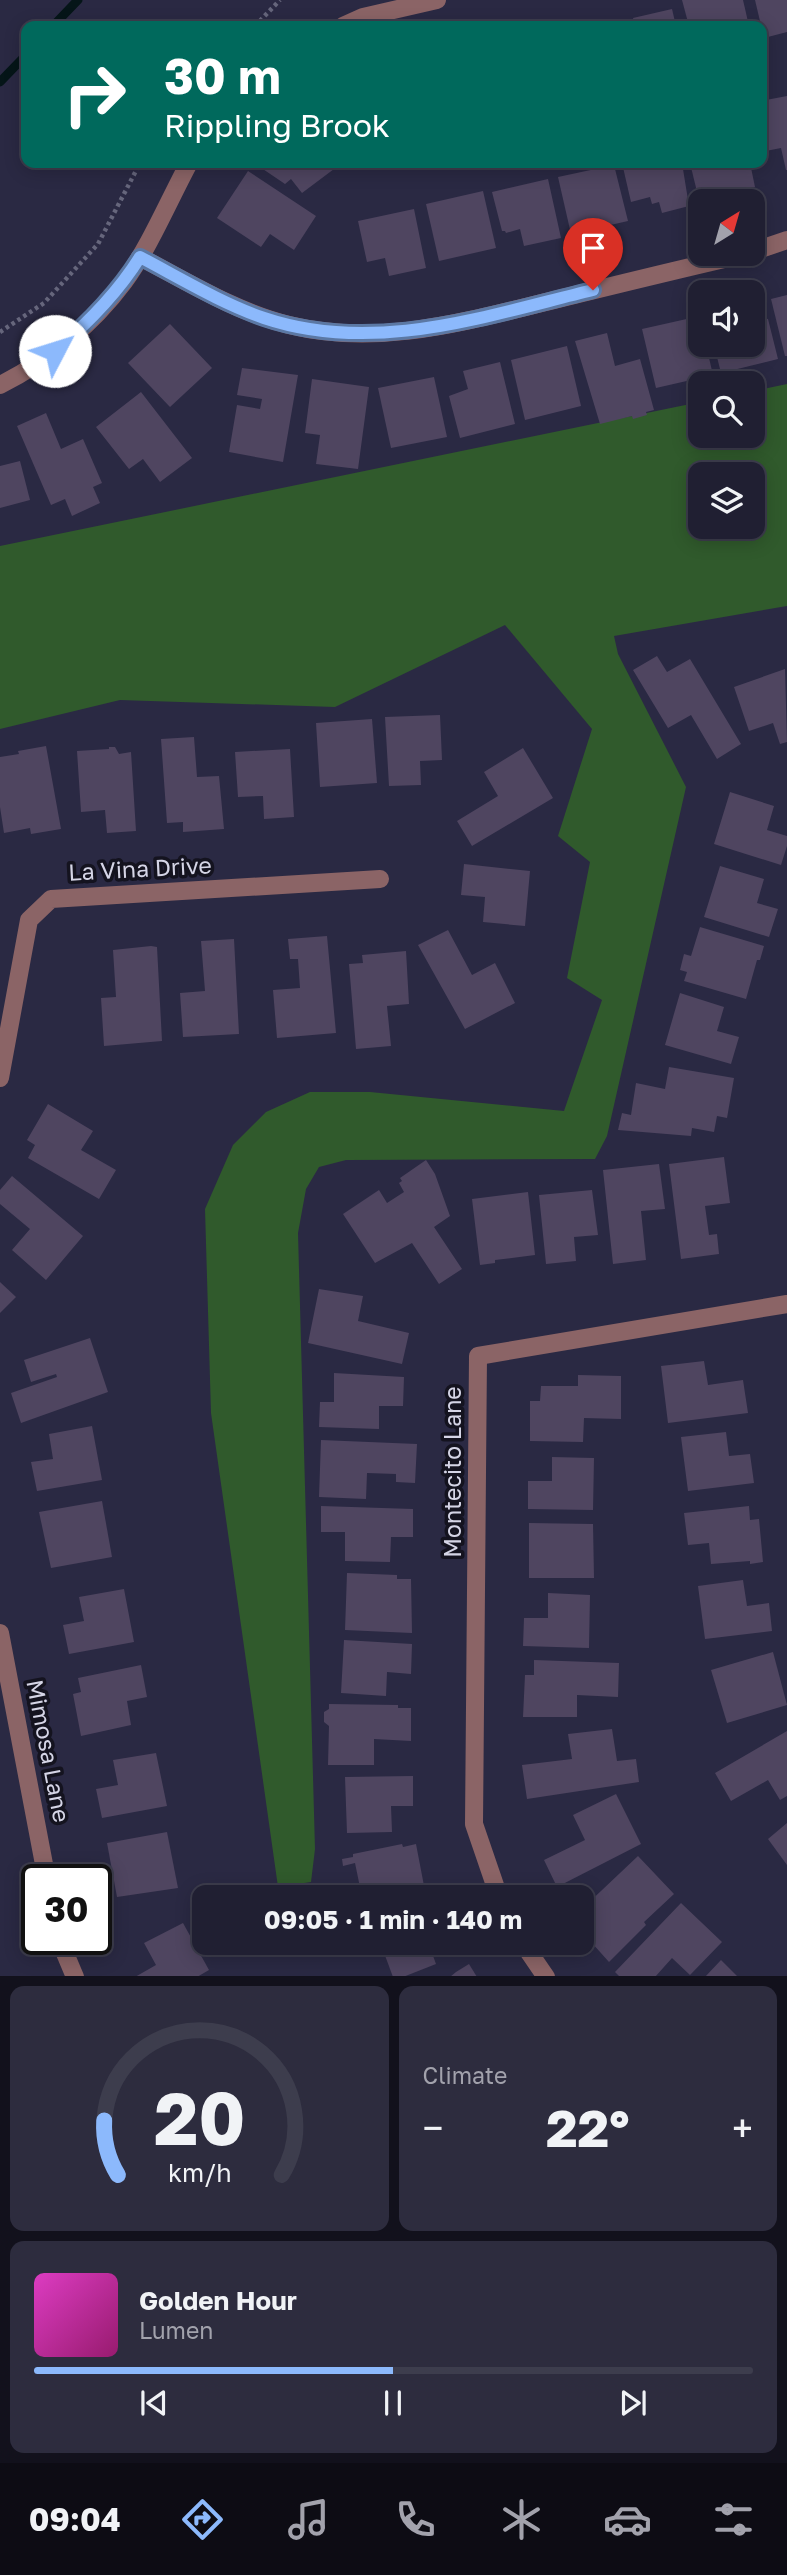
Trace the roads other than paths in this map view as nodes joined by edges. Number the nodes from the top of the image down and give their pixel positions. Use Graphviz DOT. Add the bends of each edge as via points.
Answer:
graph roads {
  1 [pos="437,0"];
  2 [pos="354,21"];
  3 [pos="186,168"];
  4 [pos="787,240"];
  5 [pos="765,248"];
  6 [pos="140,257"];
  7 [pos="696,266"];
  8 [pos="0,385"];
  9 [pos="380,879"];
  10 [pos="0,1079"];
  11 [pos="787,1304"];
  12 [pos="0,1633"];
  13 [pos="44,1864"];
  14 [pos="495,1885"];
  15 [pos="66,1955"];
  16 [pos="531,1955"];
  17 [pos="75,1976"];
  18 [pos="546,1976"];
  1 -- 2 [label="street"];
  3 -- 6 [label="street"];
  4 -- 5 [label="street"];
  6 -- 7 [label="street" via="265,318 289,326 365,335 440,327"];
  6 -- 8 [label="street" via="82,329"];
  9 -- 10 [label="street, La Vina Drive" via="51,899 29,920"];
  11 -- 14 [label="street, Montecito Lane" via="478,1356 474,1824"];
  12 -- 13 [label="street, Mimosa Lane"];
  15 -- 17 [label="street"];
  16 -- 18 [label="street"];
}
